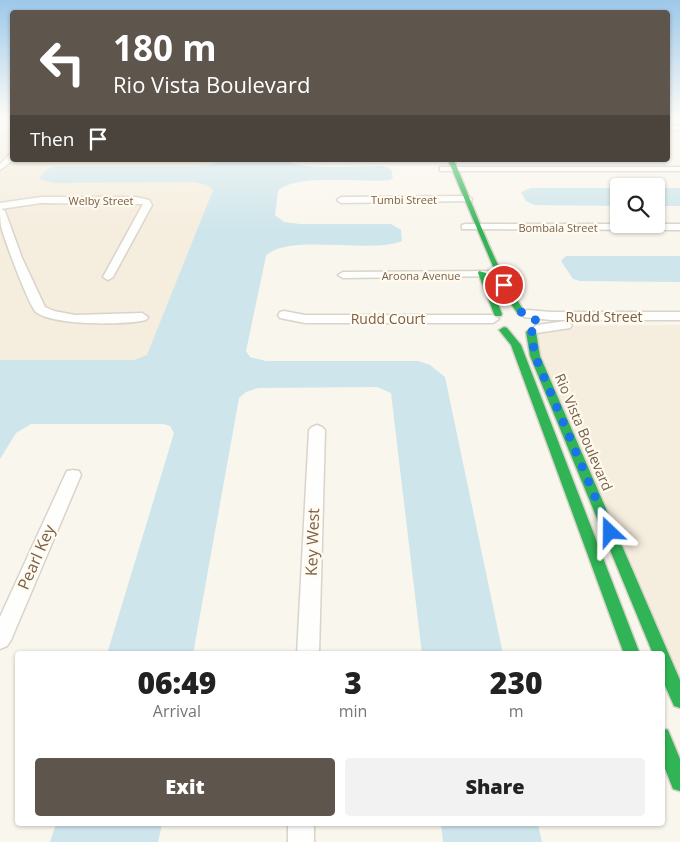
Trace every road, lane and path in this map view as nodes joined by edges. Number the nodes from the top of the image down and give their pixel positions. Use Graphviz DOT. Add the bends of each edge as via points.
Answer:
graph roads {
  1 [pos="10,160"];
  2 [pos="447,165"];
  3 [pos="0,168"];
  4 [pos="680,169"];
  5 [pos="454,199"];
  6 [pos="468,199"];
  7 [pos="341,200"];
  8 [pos="0,206"];
  9 [pos="1,216"];
  10 [pos="479,227"];
  11 [pos="680,227"];
  12 [pos="467,231"];
  13 [pos="477,259"];
  14 [pos="483,274"];
  15 [pos="499,274"];
  16 [pos="343,275"];
  17 [pos="108,277"];
  18 [pos="525,313"];
  19 [pos="284,315"];
  20 [pos="496,316"];
  21 [pos="680,316"];
  22 [pos="142,317"];
  23 [pos="680,325"];
  24 [pos="504,330"];
  25 [pos="534,330"];
  26 [pos="317,430"];
  27 [pos="73,475"];
  28 [pos="645,616"];
  29 [pos="618,617"];
  30 [pos="0,640"];
  31 [pos="308,651"];
  32 [pos="631,651"];
  33 [pos="660,651"];
  34 [pos="665,665"];
  35 [pos="680,700"];
  36 [pos="665,744"];
  37 [pos="680,782"];
  38 [pos="302,826"];
  39 [pos="301,842"];
  1 -- 3 [label="street"];
  2 -- 4 [label="street"];
  2 -- 5 [label="street"];
  2 -- 6 [label="street"];
  5 -- 6 [label="street, Tumbi Street"];
  5 -- 7 [label="street, Tumbi Street"];
  5 -- 12 [label="street"];
  6 -- 10 [label="street"];
  8 -- 17 [label="street, Welby Street" via="57,200 146,202 148,205"];
  9 -- 22 [label="street" via="40,309 62,317"];
  10 -- 11 [label="street, Bombala Street"];
  10 -- 12 [label="street, Bombala Street"];
  10 -- 15 [label="street"];
  13 -- 14 [label="street"];
  14 -- 15 [label="street, Aroona Avenue"];
  14 -- 16 [label="street, Aroona Avenue"];
  14 -- 20 [label="street"];
  15 -- 18 [label="street" via="510,296"];
  18 -- 20 [label="street"];
  18 -- 21 [label="street, Rudd Street"];
  18 -- 25 [label="street" via="538,322"];
  19 -- 20 [label="street, Rudd Court" via="305,319"];
  20 -- 24 [label="street" via="497,326"];
  23 -- 25 [label="street, Rudd Street" via="554,326"];
  24 -- 25 [label="street"];
  24 -- 29 [label="street" via="516,345"];
  25 -- 28 [label="street, Rio Vista Boulevard" via="535,356"];
  26 -- 31 [label="street, Key West"];
  27 -- 30 [label="street, Pearl Key"];
  28 -- 29 [label="street"];
  28 -- 33 [label="street, Rio Vista Boulevard"];
  29 -- 32 [label="street"];
  34 -- 35 [label="street"];
  36 -- 37 [label="street"];
  38 -- 39 [label="street"];
}
